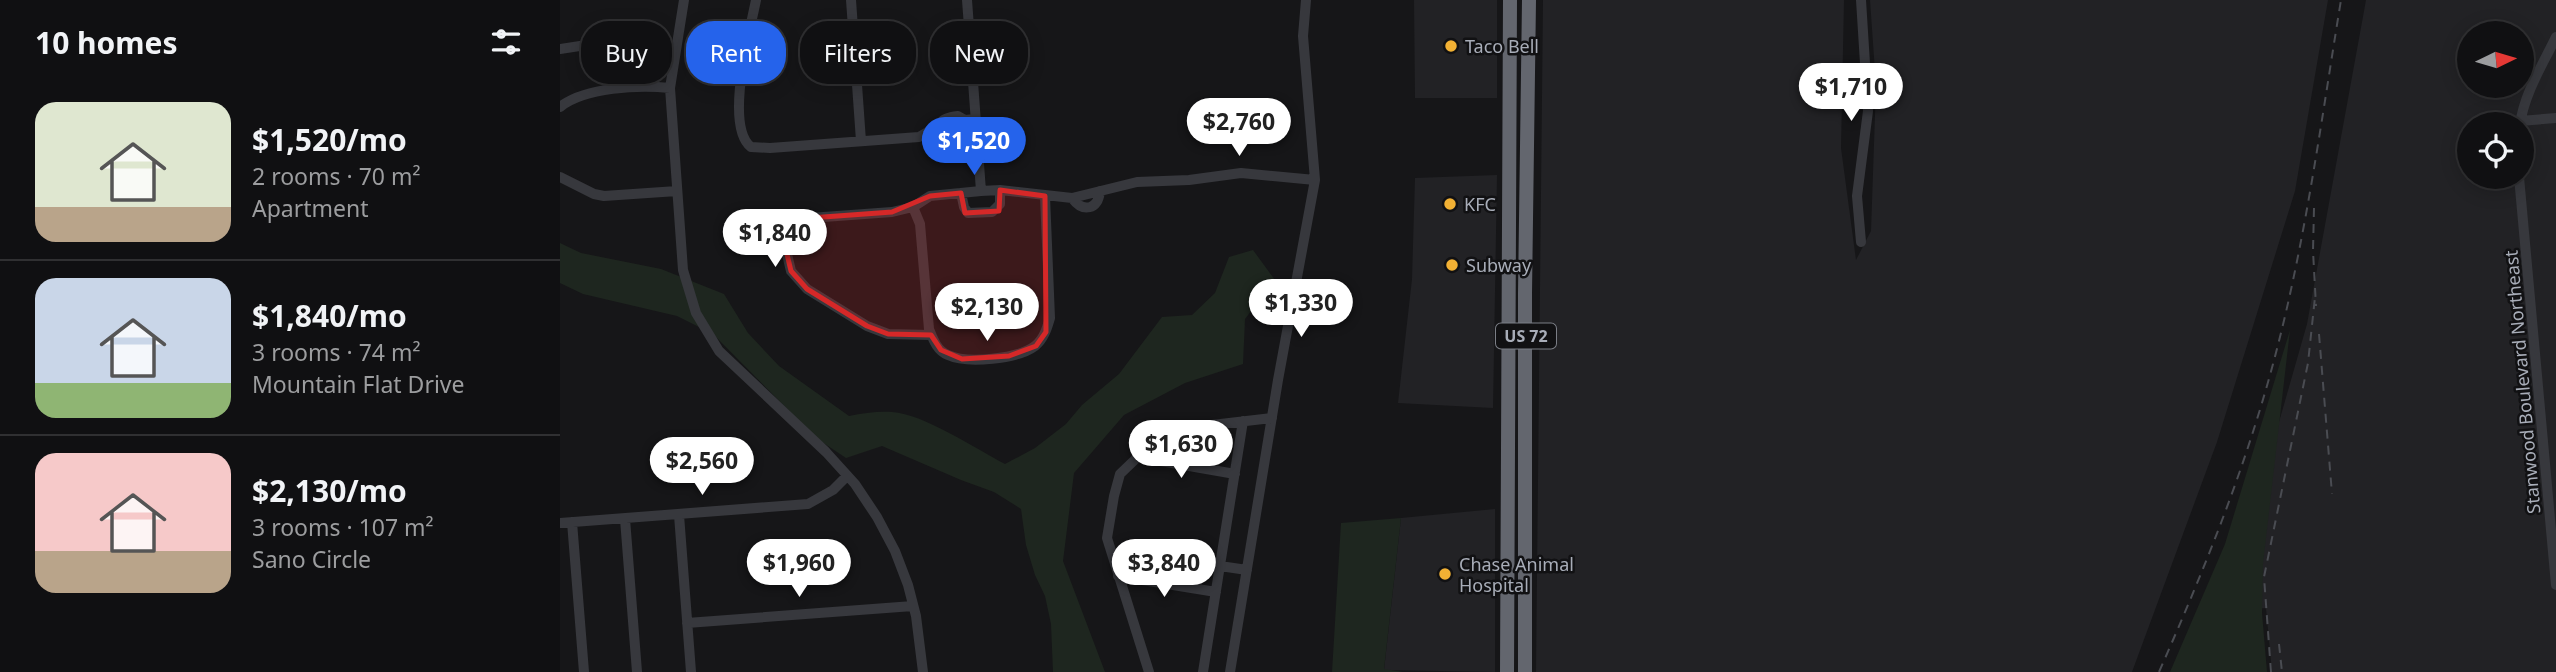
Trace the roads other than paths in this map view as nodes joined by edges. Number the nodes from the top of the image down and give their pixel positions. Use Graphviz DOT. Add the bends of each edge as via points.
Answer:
graph roads {
  1 [pos="684,0"];
  2 [pos="757,0"];
  3 [pos="851,0"];
  4 [pos="967,0"];
  5 [pos="1306,0"];
  6 [pos="1510,0"];
  7 [pos="1529,0"];
  8 [pos="1861,0"];
  9 [pos="2556,37"];
  10 [pos="581,46"];
  11 [pos="560,49"];
  12 [pos="670,89"];
  13 [pos="560,107"];
  14 [pos="2523,112"];
  15 [pos="2556,118"];
  16 [pos="970,120"];
  17 [pos="2534,121"];
  18 [pos="861,141"];
  19 [pos="560,177"];
  20 [pos="1315,180"];
  21 [pos="2520,189"];
  22 [pos="1000,190"];
  23 [pos="677,191"];
  24 [pos="981,191"];
  25 [pos="961,193"];
  26 [pos="1045,196"];
  27 [pos="913,207"];
  28 [pos="1860,243"];
  29 [pos="931,335"];
  30 [pos="1272,418"];
  31 [pos="1243,421"];
  32 [pos="1144,451"];
  33 [pos="1235,474"];
  34 [pos="847,476"];
  35 [pos="679,515"];
  36 [pos="625,519"];
  37 [pos="560,523"];
  38 [pos="572,523"];
  39 [pos="1220,566"];
  40 [pos="1247,570"];
  41 [pos="1118,576"];
  42 [pos="2556,585"];
  43 [pos="1216,592"];
  44 [pos="913,606"];
  45 [pos="687,623"];
  46 [pos="584,672"];
  47 [pos="637,672"];
  48 [pos="691,672"];
  49 [pos="923,672"];
  50 [pos="1149,672"];
  51 [pos="1203,672"];
  52 [pos="1230,672"];
  53 [pos="1507,672"];
  54 [pos="1525,672"];
  1 -- 12 [label="street"];
  2 -- 18 [label="street" via="738,93 746,144 770,148"];
  3 -- 18 [label="street"];
  4 -- 16 [label="street"];
  5 -- 20 [label="street" via="1303,36"];
  6 -- 53 [label="highway, US 72"];
  7 -- 54 [label="highway, US 72"];
  8 -- 28 [label="street" via="1868,111 1857,196"];
  9 -- 14 [label="street" via="2533,80"];
  10 -- 11 [label="street"];
  12 -- 13 [label="street" via="641,86 583,95"];
  12 -- 23 [label="street"];
  15 -- 17 [label="street"];
  16 -- 18 [label="street" via="950,117 919,137"];
  16 -- 24 [label="street"];
  19 -- 23 [label="street" via="604,196"];
  20 -- 26 [label="street" via="1241,173 1137,182 1100,191 1099,201 1085,208 1072,198"];
  20 -- 30 [label="street"];
  21 -- 42 [label="street, Stanwood Boulevard Northeast"];
  22 -- 24 [label="street"];
  22 -- 25 [label="street" via="1000,204 992,212 968,213"];
  22 -- 26 [label="street"];
  23 -- 34 [label="street" via="685,279 708,336"];
  24 -- 25 [label="street"];
  25 -- 27 [label="street" via="930,196"];
  26 -- 29 [label="street" via="1050,318 1035,346 1009,356 962,359 946,355"];
  27 -- 29 [label="street" via="920,223"];
  27 -- 29 [label="street" via="810,218 796,226 786,250 791,271 807,289 850,317 888,334"];
  30 -- 31 [label="street"];
  30 -- 40 [label="street"];
  31 -- 32 [label="street" via="1178,429"];
  31 -- 33 [label="street"];
  32 -- 33 [label="street" via="1155,460"];
  32 -- 41 [label="street" via="1120,474 1114,496 1107,538"];
  33 -- 39 [label="street"];
  34 -- 35 [label="street" via="808,504"];
  34 -- 44 [label="street" via="895,551"];
  35 -- 36 [label="street"];
  35 -- 45 [label="street"];
  36 -- 38 [label="street"];
  36 -- 47 [label="street"];
  37 -- 38 [label="street"];
  38 -- 46 [label="street"];
  39 -- 40 [label="street"];
  39 -- 43 [label="street"];
  40 -- 52 [label="street"];
  41 -- 43 [label="street"];
  41 -- 50 [label="street"];
  43 -- 51 [label="street"];
  44 -- 45 [label="street"];
  44 -- 49 [label="street"];
  45 -- 48 [label="street"];
}
